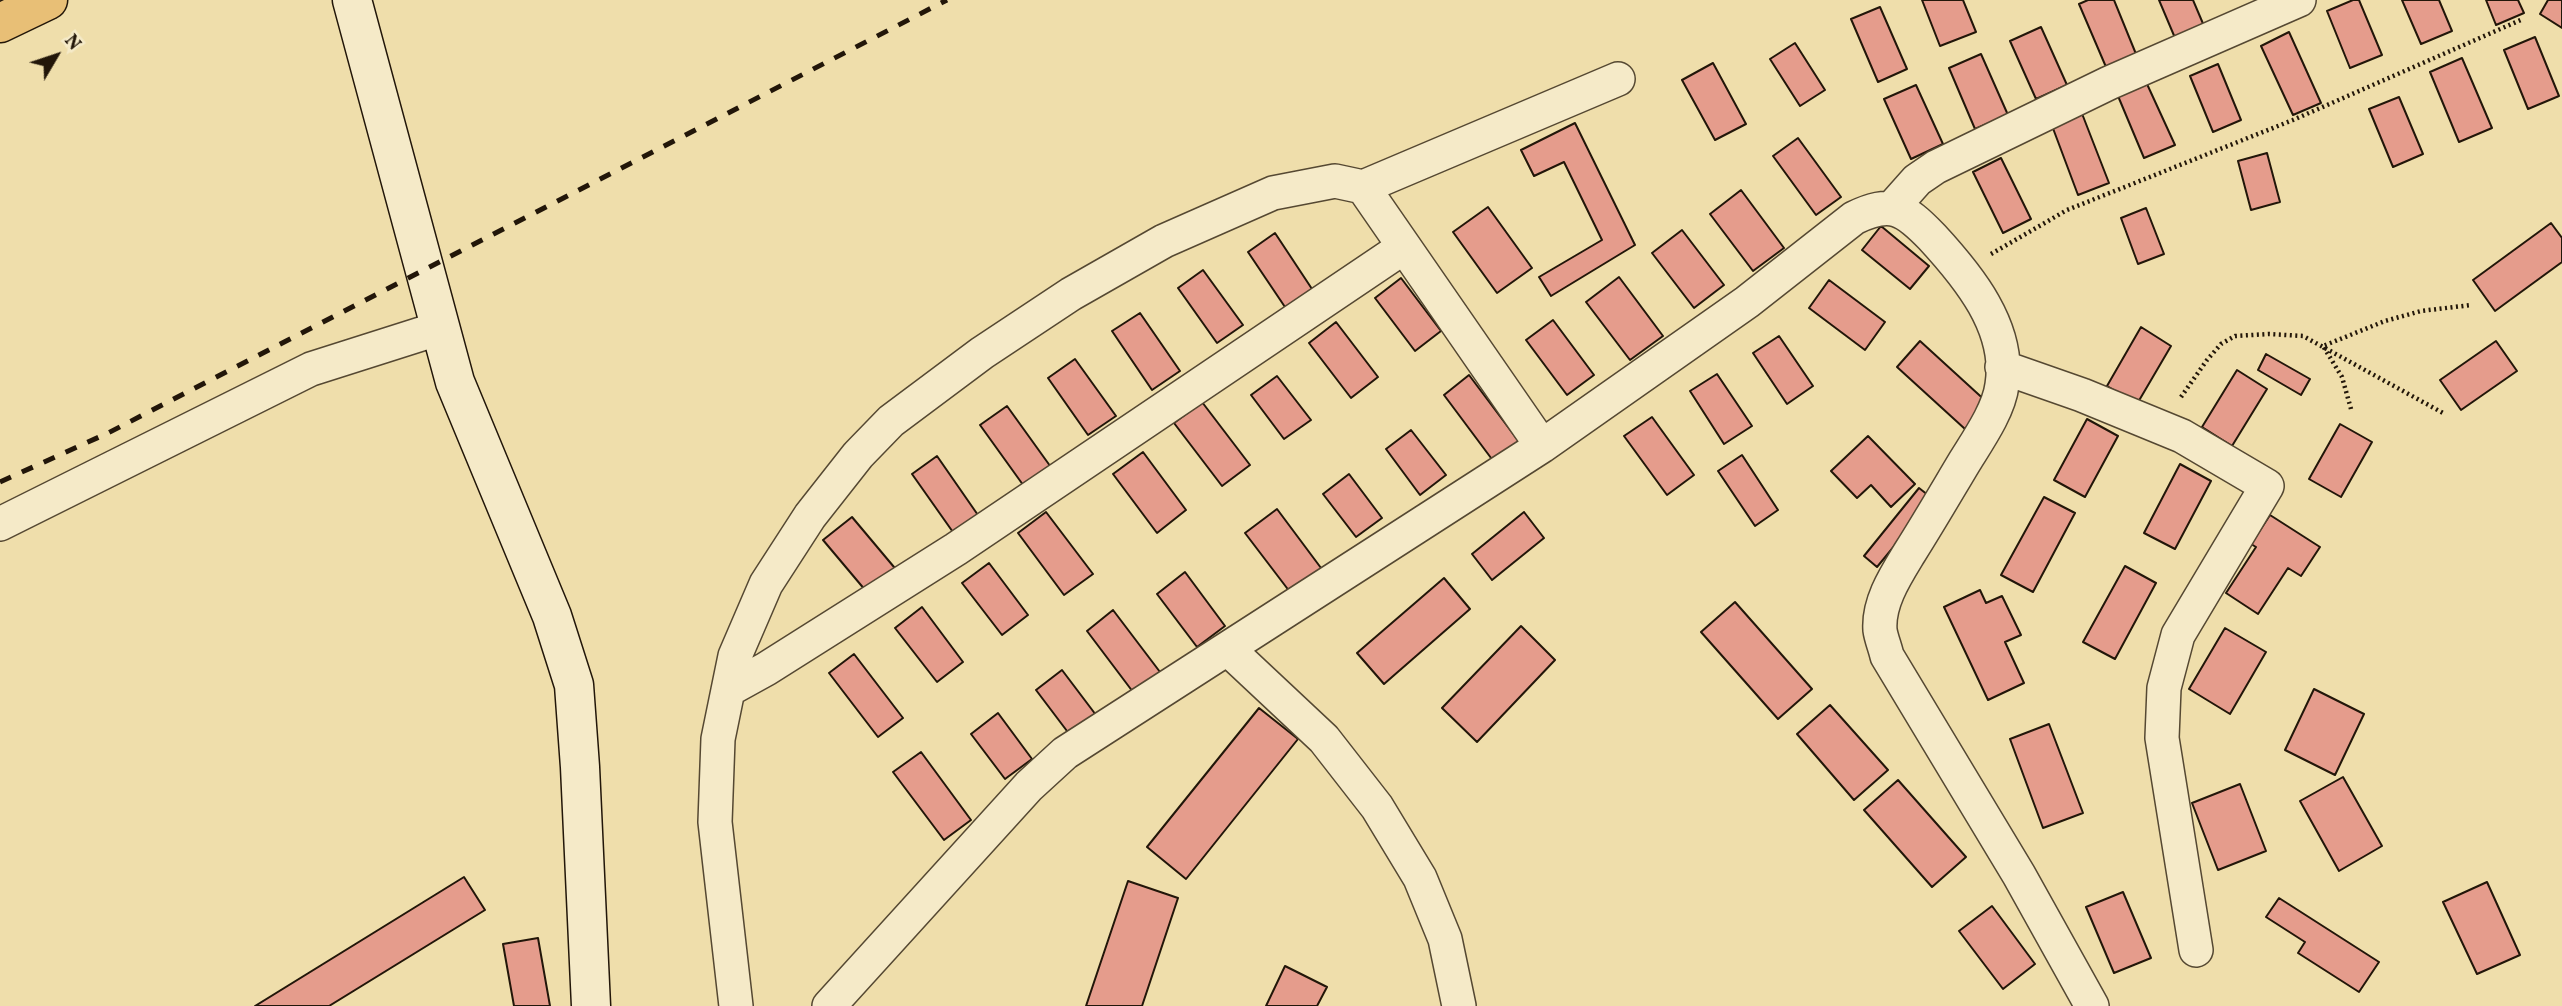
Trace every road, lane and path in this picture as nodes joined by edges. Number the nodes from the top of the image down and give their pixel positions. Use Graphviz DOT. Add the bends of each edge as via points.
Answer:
graph roads {
  1 [pos="47,0"];
  2 [pos="352,0"];
  3 [pos="2299,0"];
  4 [pos="2523,19"];
  5 [pos="0,23"];
  6 [pos="1618,79"];
  7 [pos="1363,187"];
  8 [pos="1893,207"];
  9 [pos="1404,247"];
  10 [pos="1963,270"];
  11 [pos="2471,305"];
  12 [pos="440,328"];
  13 [pos="2323,346"];
  14 [pos="2002,367"];
  15 [pos="2351,409"];
  16 [pos="2443,413"];
  17 [pos="2161,427"];
  18 [pos="1542,446"];
  19 [pos="0,524"];
  20 [pos="1228,649"];
  21 [pos="728,690"];
  22 [pos="2196,950"];
  23 [pos="591,1006"];
  24 [pos="736,1006"];
  25 [pos="829,1006"];
  26 [pos="1459,1006"];
  27 [pos="2092,1006"];
  1 -- 5 [label="main road"];
  2 -- 12 [label="main road"];
  3 -- 8 [label="street" via="2109,83 1936,167"];
  4 -- 10 [label="path" via="2293,120 2067,210"];
  6 -- 7 [label="street"];
  7 -- 9 [label="street"];
  7 -- 21 [label="street" via="1335,181 1273,194 1164,242 982,353 891,421 810,516 766,584 735,656"];
  8 -- 10 [label="street" via="1920,225"];
  8 -- 18 [label="street" via="1874,208 1854,218 1747,302"];
  9 -- 18 [label="street"];
  9 -- 21 [label="street" via="956,549"];
  10 -- 14 [label="street" via="1989,314 2002,350"];
  11 -- 13 [label="path" via="2397,318"];
  12 -- 19 [label="street" via="311,369"];
  12 -- 23 [label="main road" via="455,382 552,616 574,685"];
  13 -- 15 [label="path" via="2342,377"];
  13 -- 16 [label="path"];
  13 -- 17 [label="path" via="2303,336 2235,336 2207,360"];
  14 -- 17 [label="street"];
  14 -- 27 [label="street" via="2002,386 1987,426 1894,579 1881,613 1880,631 1887,656"];
  17 -- 22 [label="street" via="2267,486 2178,635 2164,688 2162,738"];
  18 -- 20 [label="street"];
  20 -- 25 [label="street" via="1065,753 1029,786"];
  20 -- 26 [label="street" via="1324,739 1377,807 1420,878 1445,939"];
  21 -- 24 [label="street" via="718,739 715,822"];
}
